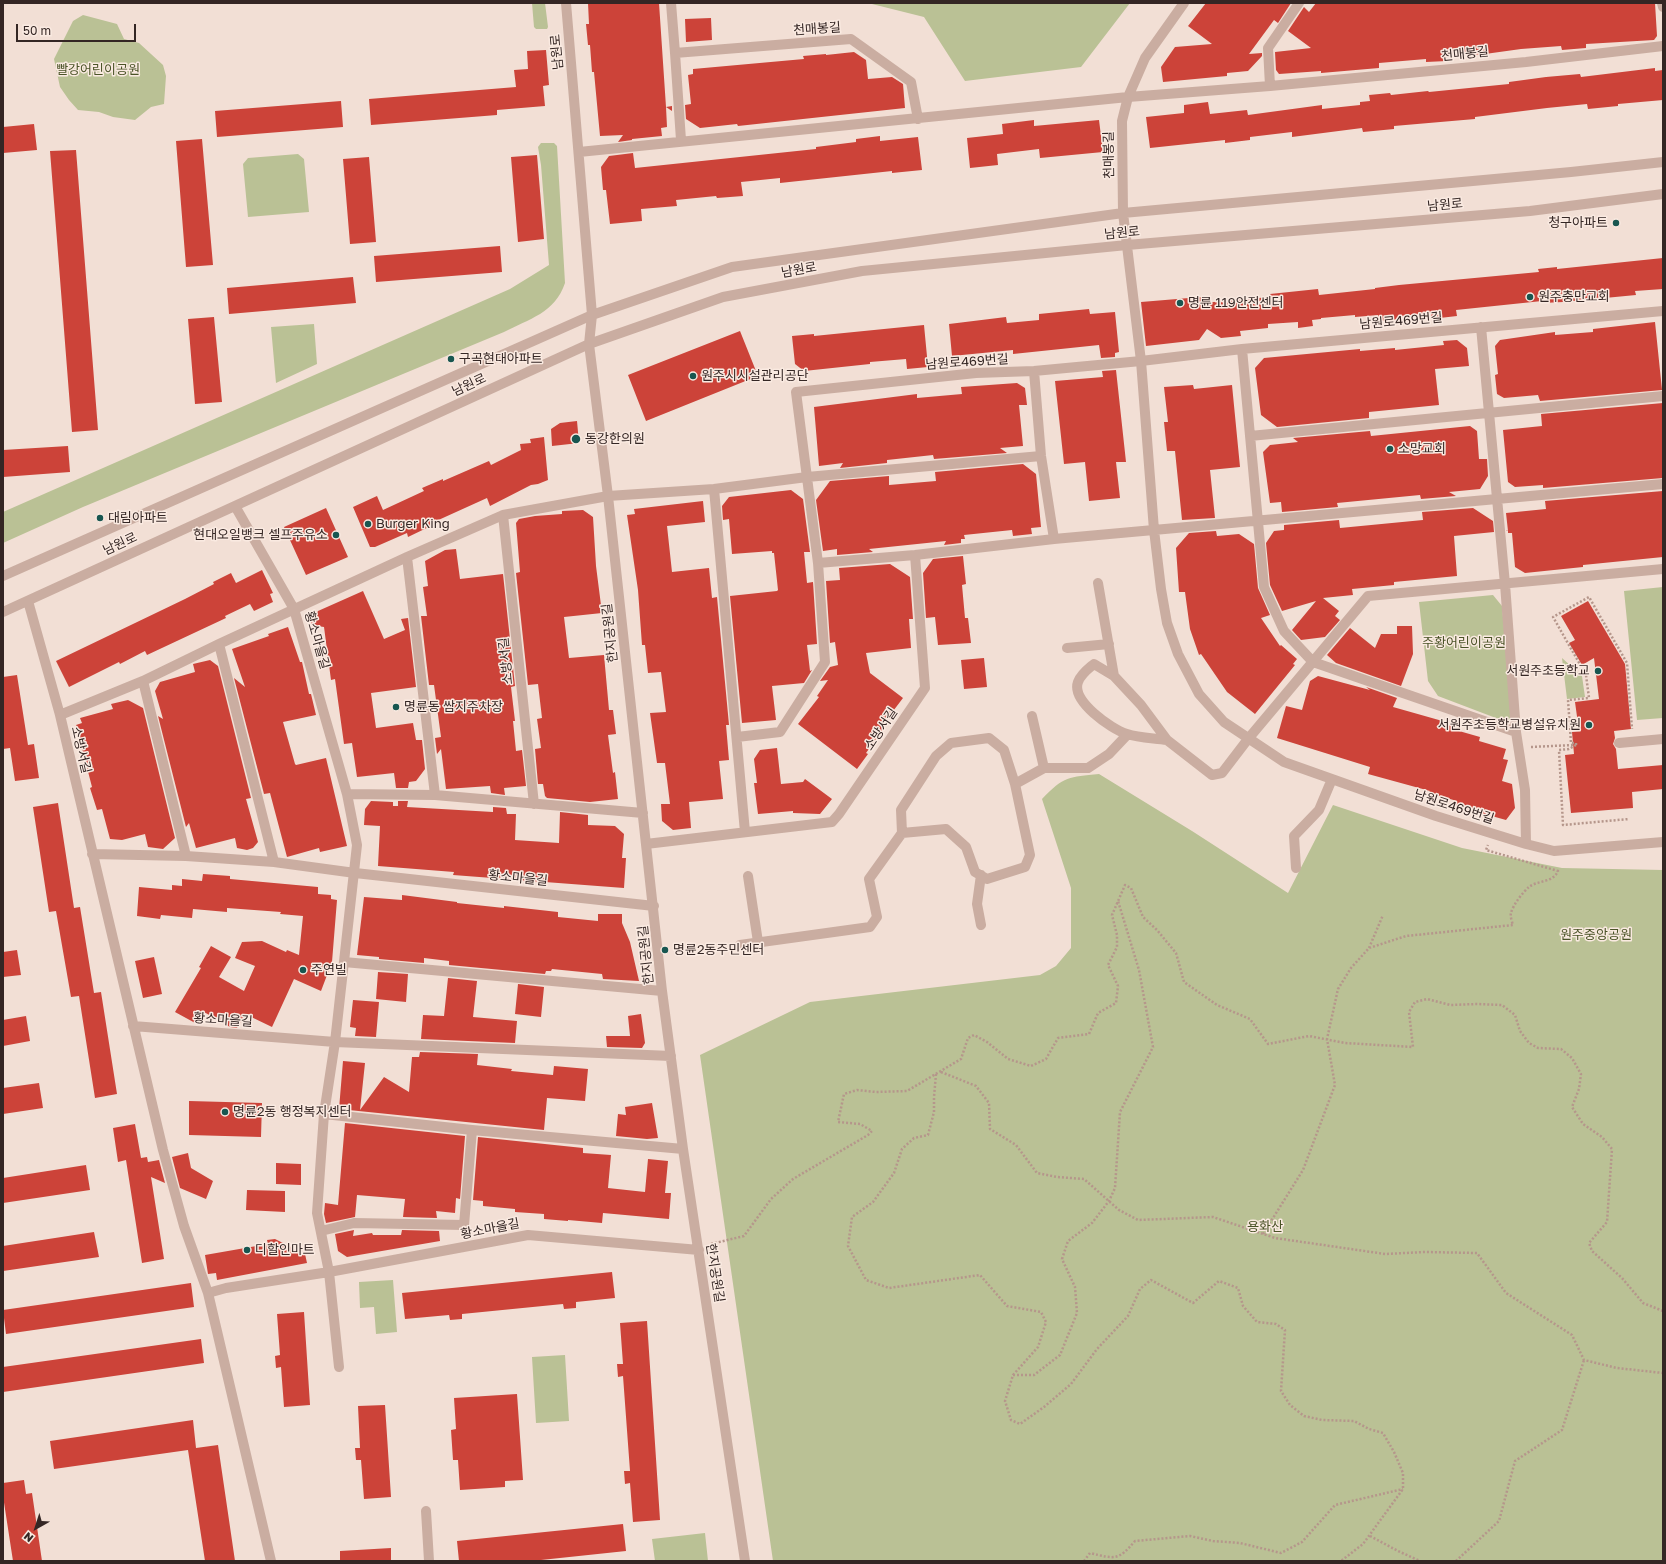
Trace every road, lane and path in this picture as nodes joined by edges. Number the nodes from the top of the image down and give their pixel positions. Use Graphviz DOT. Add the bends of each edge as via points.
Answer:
graph roads {
  1 [pos="566,3"];
  2 [pos="670,3"];
  3 [pos="1184,3"];
  4 [pos="1299,3"];
  5 [pos="1662,3"];
  6 [pos="1663,7"];
  7 [pos="1663,46"];
  8 [pos="675,53"];
  9 [pos="1270,86"];
  10 [pos="1128,97"];
  11 [pos="918,118"];
  12 [pos="681,140"];
  13 [pos="579,152"];
  14 [pos="1663,162"];
  15 [pos="1663,194"];
  16 [pos="1123,213"];
  17 [pos="1127,245"];
  18 [pos="1663,311"];
  19 [pos="592,315"];
  20 [pos="1481,327"];
  21 [pos="589,344"];
  22 [pos="1242,349"];
  23 [pos="1141,361"];
  24 [pos="1034,371"];
  25 [pos="1663,396"];
  26 [pos="1488,413"];
  27 [pos="1250,436"];
  28 [pos="1041,456"];
  29 [pos="807,477"];
  30 [pos="1663,484"];
  31 [pos="714,488"];
  32 [pos="608,496"];
  33 [pos="1496,499"];
  34 [pos="235,506"];
  35 [pos="503,515"];
  36 [pos="1258,521"];
  37 [pos="1154,530"];
  38 [pos="1054,539"];
  39 [pos="914,555"];
  40 [pos="407,557"];
  41 [pos="818,563"];
  42 [pos="1663,569"];
  43 [pos="3,576"];
  44 [pos="1098,583"];
  45 [pos="1505,584"];
  46 [pos="28,601"];
  47 [pos="294,609"];
  48 [pos="3,612"];
  49 [pos="219,644"];
  50 [pos="1109,644"];
  51 [pos="1067,648"];
  52 [pos="1313,662"];
  53 [pos="1114,676"];
  54 [pos="143,681"];
  55 [pos="60,715"];
  56 [pos="1032,716"];
  57 [pos="1516,732"];
  58 [pos="1127,735"];
  59 [pos="737,738"];
  60 [pos="1248,739"];
  61 [pos="1663,739"];
  62 [pos="1167,740"];
  63 [pos="1634,742"];
  64 [pos="1619,743"];
  65 [pos="1576,745"];
  66 [pos="1519,747"];
  67 [pos="1044,768"];
  68 [pos="1332,779"];
  69 [pos="1015,784"];
  70 [pos="346,794"];
  71 [pos="435,795"];
  72 [pos="534,804"];
  73 [pos="643,813"];
  74 [pos="1629,819"];
  75 [pos="745,832"];
  76 [pos="902,833"];
  77 [pos="1489,841"];
  78 [pos="1663,842"];
  79 [pos="646,844"];
  80 [pos="1526,844"];
  81 [pos="92,854"];
  82 [pos="186,856"];
  83 [pos="274,862"];
  84 [pos="1296,868"];
  85 [pos="355,873"];
  86 [pos="981,875"];
  87 [pos="748,876"];
  88 [pos="1118,901"];
  89 [pos="654,906"];
  90 [pos="1383,914"];
  91 [pos="981,925"];
  92 [pos="758,942"];
  93 [pos="740,945"];
  94 [pos="1369,948"];
  95 [pos="344,962"];
  96 [pos="662,991"];
  97 [pos="133,1026"];
  98 [pos="1327,1039"];
  99 [pos="335,1042"];
  100 [pos="671,1056"];
  101 [pos="940,1072"];
  102 [pos="936,1074"];
  103 [pos="324,1114"];
  104 [pos="472,1130"];
  105 [pos="683,1149"];
  106 [pos="1109,1201"];
  107 [pos="321,1231"];
  108 [pos="1263,1234"];
  109 [pos="711,1244"];
  110 [pos="699,1250"];
  111 [pos="329,1272"];
  112 [pos="208,1293"];
  113 [pos="1663,1311"];
  114 [pos="1584,1360"];
  115 [pos="340,1367"];
  116 [pos="1663,1373"];
  117 [pos="1013,1375"];
  118 [pos="1403,1489"];
  119 [pos="426,1511"];
  120 [pos="1370,1536"];
  121 [pos="271,1561"];
  122 [pos="429,1561"];
  123 [pos="746,1561"];
  124 [pos="1084,1561"];
  125 [pos="1341,1561"];
  126 [pos="1420,1561"];
  127 [pos="1456,1561"];
  1 -- 13 [label="street, 남원로"];
  2 -- 8 [label="street"];
  3 -- 10 [label="street, 천매봉길" via="1145,58"];
  4 -- 9 [label="street" via="1268,48"];
  5 -- 6 [label="street"];
  7 -- 9 [label="street, 천매봉길" via="1526,62"];
  8 -- 11 [label="street, 천매봉길" via="851,39 911,82"];
  8 -- 12 [label="street"];
  9 -- 10 [label="street, 천매봉길"];
  10 -- 11 [label="street, 천매봉길"];
  10 -- 16 [label="street, 천매봉길" via="1122,121"];
  11 -- 12 [label="street, 천매봉길"];
  12 -- 13 [label="street, 천매봉길"];
  13 -- 19 [label="street, 남원로"];
  14 -- 16 [label="street, 남원로"];
  15 -- 17 [label="street, 남원로" via="1530,211"];
  16 -- 17 [label="street, 남원로469번길"];
  16 -- 19 [label="street, 남원로" via="732,267"];
  17 -- 21 [label="street, 남원로" via="847,274 723,297"];
  17 -- 23 [label="street, 남원로469번길"];
  18 -- 20 [label="street, 남원로469번길"];
  19 -- 21 [label="street, 한지공원길"];
  19 -- 43 [label="street, 남원로"];
  20 -- 22 [label="street, 남원로469번길"];
  20 -- 26 [label="street"];
  21 -- 32 [label="street, 한지공원길"];
  21 -- 34 [label="street, 남원로"];
  22 -- 23 [label="street, 남원로469번길"];
  22 -- 27 [label="street"];
  23 -- 24 [label="street, 남원로469번길"];
  23 -- 37 [label="street, 남원로469번길"];
  24 -- 28 [label="street"];
  24 -- 29 [label="street, 남원로469번길" via="976,373 796,392"];
  25 -- 26 [label="street"];
  26 -- 27 [label="street"];
  26 -- 33 [label="street"];
  27 -- 36 [label="street"];
  28 -- 29 [label="street, 소방서길"];
  28 -- 38 [label="street"];
  29 -- 31 [label="street, 소방서길"];
  29 -- 41 [label="street"];
  30 -- 33 [label="street"];
  31 -- 32 [label="street, 소방서길"];
  31 -- 59 [label="street"];
  32 -- 35 [label="street, 소방서길"];
  32 -- 73 [label="street, 한지공원길"];
  33 -- 36 [label="street"];
  33 -- 45 [label="street"];
  34 -- 46 [label="street, 남원로"];
  34 -- 47 [label="street, 황소마을길"];
  35 -- 40 [label="street, 소방서길"];
  35 -- 72 [label="street, 소방서길"];
  36 -- 37 [label="street"];
  36 -- 52 [label="street" via="1264,587 1284,631"];
  37 -- 38 [label="street"];
  37 -- 60 [label="street, 남원로469번길" via="1167,623 1178,654 1199,694 1224,722"];
  38 -- 39 [label="street"];
  39 -- 41 [label="street"];
  39 -- 75 [label="street, 소방서길" via="925,688 832,822"];
  40 -- 47 [label="street, 소방서길"];
  40 -- 71 [label="street"];
  41 -- 59 [label="street" via="825,662 780,732"];
  42 -- 45 [label="street"];
  44 -- 50 [label="street"];
  45 -- 52 [label="street" via="1368,596"];
  45 -- 57 [label="street"];
  46 -- 48 [label="street, 남원로"];
  46 -- 55 [label="street"];
  47 -- 49 [label="street, 소방서길"];
  47 -- 70 [label="street, 황소마을길"];
  49 -- 54 [label="street, 소방서길"];
  49 -- 83 [label="street"];
  50 -- 51 [label="street"];
  50 -- 53 [label="street"];
  52 -- 57 [label="street"];
  52 -- 60 [label="street"];
  53 -- 58 [label="street" via="1094,664 1084,672 1077,683 1078,696 1109,726"];
  53 -- 62 [label="street" via="1141,705"];
  54 -- 55 [label="street, 소방서길"];
  54 -- 82 [label="street"];
  55 -- 81 [label="street, 소방서길"];
  56 -- 67 [label="street"];
  57 -- 66 [label="street"];
  58 -- 62 [label="street"];
  58 -- 67 [label="street" via="1109,754 1088,768"];
  59 -- 75 [label="street"];
  60 -- 62 [label="street" via="1222,773 1212,775"];
  60 -- 68 [label="street, 남원로469번길" via="1284,762"];
  61 -- 63 [label="street"];
  63 -- 64 [label="street"];
  63 -- 65 [label="path" via="1627,663 1589,597 1553,617 1586,675 1589,698 1568,700 1571,743"];
  65 -- 66 [label="path"];
  65 -- 74 [label="path" via="1559,750 1563,825"];
  66 -- 80 [label="street" via="1525,790"];
  67 -- 69 [label="street"];
  68 -- 80 [label="street, 남원로469번길" via="1436,816"];
  68 -- 84 [label="street" via="1319,810 1294,836"];
  69 -- 76 [label="street" via="1004,750 989,738 951,743 936,756 901,810"];
  69 -- 86 [label="street" via="1030,855 1025,867 987,879"];
  70 -- 71 [label="street"];
  70 -- 85 [label="street, 황소마을길" via="357,845"];
  71 -- 72 [label="street"];
  72 -- 73 [label="street"];
  73 -- 79 [label="street, 한지공원길"];
  75 -- 79 [label="street, 소방서길"];
  76 -- 86 [label="street" via="946,829 966,847 975,872"];
  76 -- 92 [label="street" via="869,879 877,916 870,927"];
  77 -- 94 [label="path" via="1486,850 1558,871 1556,876 1530,887 1518,901 1511,914 1513,925 1406,936"];
  78 -- 80 [label="street, 남원로469번길" via="1554,851"];
  79 -- 89 [label="street, 한지공원길"];
  81 -- 82 [label="street, 황소마을길"];
  81 -- 97 [label="street, 소방서길"];
  82 -- 83 [label="street, 황소마을길"];
  83 -- 85 [label="street, 황소마을길"];
  85 -- 89 [label="street, 황소마을길"];
  85 -- 95 [label="street, 황소마을길"];
  86 -- 91 [label="street" via="977,904"];
  87 -- 92 [label="street"];
  88 -- 98 [label="path" via="1125,885 1131,888 1143,917 1176,953 1184,982 1218,1005 1250,1019 1268,1044 1309,1036"];
  88 -- 101 [label="path" via="1112,914 1117,947 1108,965 1118,986 1116,1003 1098,1013 1089,1034 1058,1038 1046,1059 1031,1066 1008,1059 987,1042 974,1036 968,1038 961,1059"];
  88 -- 106 [label="path" via="1139,970 1153,1047 1120,1112 1115,1188"];
  89 -- 96 [label="street, 한지공원길"];
  90 -- 94 [label="path"];
  92 -- 93 [label="street"];
  94 -- 98 [label="path" via="1351,968 1338,989"];
  95 -- 96 [label="street"];
  95 -- 99 [label="street, 황소마을길"];
  96 -- 100 [label="street, 한지공원길"];
  97 -- 99 [label="street, 황소마을길"];
  97 -- 112 [label="street, 소방서길" via="184,1226"];
  98 -- 108 [label="path" via="1335,1085 1303,1170"];
  98 -- 113 [label="path" via="1345,1043 1413,1047 1409,1012 1415,1002 1427,999 1450,1006 1502,1005 1515,1015 1520,1031 1529,1043 1538,1048 1561,1049 1572,1058 1581,1074 1579,1089 1572,1107 1583,1124 1602,1137 1612,1149 1606,1222 1589,1243 1592,1251 1622,1278 1643,1303"];
  99 -- 100 [label="street, 황소마을길"];
  99 -- 103 [label="street, 황소마을길"];
  100 -- 105 [label="street, 한지공원길"];
  101 -- 102 [label="path"];
  101 -- 106 [label="path" via="976,1086 989,1103 990,1129 1016,1145 1036,1173 1084,1179"];
  102 -- 109 [label="path" via="907,1091 857,1090 844,1094 838,1122 860,1124 872,1131 793,1179 771,1199 744,1236"];
  102 -- 117 [label="path" via="934,1112 928,1135 914,1138 902,1149 894,1173 873,1202 852,1216 848,1246 866,1280 889,1288 980,1275 1007,1306 1041,1312 1046,1322 1038,1347"];
  103 -- 104 [label="street"];
  103 -- 107 [label="street, 황소마을길" via="317,1213"];
  104 -- 105 [label="street"];
  104 -- 107 [label="street, 황소마을길" via="464,1225 354,1223"];
  105 -- 110 [label="street, 한지공원길"];
  106 -- 108 [label="path" via="1119,1210 1138,1220 1213,1217"];
  106 -- 117 [label="path" via="1092,1223 1068,1241 1062,1259 1075,1287 1077,1313 1060,1355 1034,1374"];
  107 -- 111 [label="street, 황소마을길"];
  108 -- 114 [label="path" via="1384,1254 1477,1253 1506,1293 1572,1335"];
  110 -- 111 [label="street, 황소마을길" via="528,1235"];
  110 -- 123 [label="street, 한지공원길"];
  111 -- 112 [label="street"];
  111 -- 115 [label="street"];
  112 -- 121 [label="street, 소방서길"];
  114 -- 116 [label="path" via="1617,1368"];
  114 -- 127 [label="path" via="1562,1430 1516,1461 1499,1521"];
  117 -- 118 [label="path" via="1005,1400 1011,1420 1020,1424 1071,1384 1097,1349 1128,1316 1140,1289 1151,1280 1193,1303 1219,1281 1238,1288 1243,1306 1257,1322 1276,1324 1286,1330 1281,1391 1290,1405 1304,1416 1322,1420 1354,1421 1383,1434 1403,1473"];
  118 -- 120 [label="path"];
  118 -- 124 [label="path" via="1335,1505 1302,1542 1281,1553 1240,1543 1190,1536 1135,1541 1124,1554 1112,1558 1090,1553"];
  119 -- 122 [label="street"];
  120 -- 125 [label="path"];
  120 -- 126 [label="path"];
}
